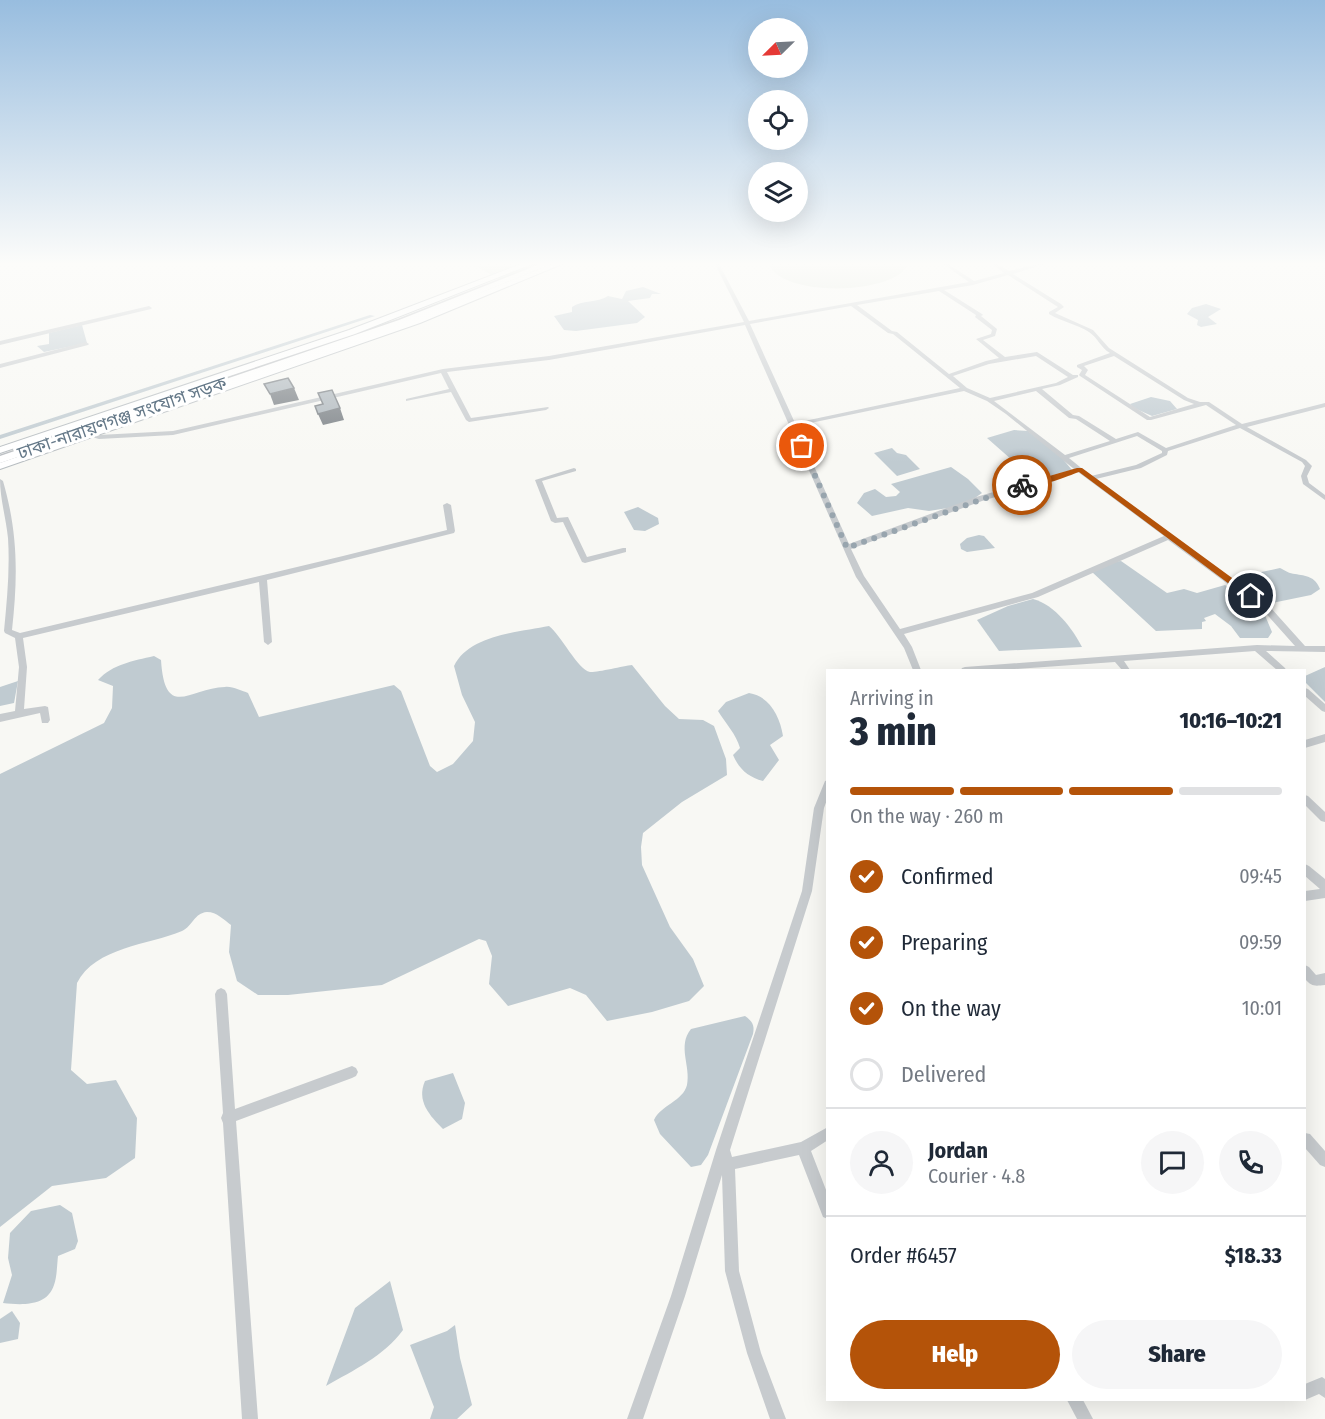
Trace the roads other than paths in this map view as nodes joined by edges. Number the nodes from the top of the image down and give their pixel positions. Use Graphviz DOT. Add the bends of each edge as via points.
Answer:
graph roads {
  1 [pos="54,330"];
  2 [pos="357,330"];
  3 [pos="364,330"];
  4 [pos="379,330"];
  5 [pos="390,330"];
  6 [pos="705,330"];
  7 [pos="750,330"];
  8 [pos="888,330"];
  9 [pos="995,330"];
  10 [pos="1089,330"];
  11 [pos="0,343"];
  12 [pos="86,344"];
  13 [pos="1114,354"];
  14 [pos="1005,360"];
  15 [pos="0,366"];
  16 [pos="443,371"];
  17 [pos="1082,375"];
  18 [pos="948,376"];
  19 [pos="1071,377"];
  20 [pos="1038,388"];
  21 [pos="965,389"];
  22 [pos="453,390"];
  23 [pos="408,400"];
  24 [pos="989,400"];
  25 [pos="1200,404"];
  26 [pos="1325,405"];
  27 [pos="546,408"];
  28 [pos="793,425"];
  29 [pos="1241,426"];
  30 [pos="88,433"];
  31 [pos="1115,441"];
  32 [pos="1165,450"];
  33 [pos="0,452"];
  34 [pos="1065,457"];
  35 [pos="0,460"];
  36 [pos="0,466"];
  37 [pos="574,470"];
  38 [pos="1080,470"];
  39 [pos="1090,478"];
  40 [pos="0,481"];
  41 [pos="1325,498"];
  42 [pos="447,505"];
  43 [pos="1168,537"];
  44 [pos="847,548"];
  45 [pos="623,550"];
  46 [pos="263,578"];
  47 [pos="4,633"];
  48 [pos="898,633"];
  49 [pos="19,636"];
  50 [pos="268,642"];
  51 [pos="1257,648"];
  52 [pos="1303,649"];
  53 [pos="1325,649"];
  54 [pos="1117,658"];
  55 [pos="917,669"];
  56 [pos="978,669"];
  57 [pos="1125,669"];
  58 [pos="1281,669"];
  59 [pos="1306,692"];
  60 [pos="1325,709"];
  61 [pos="19,713"];
  62 [pos="0,718"];
  63 [pos="45,720"];
  64 [pos="1325,738"];
  65 [pos="1306,744"];
  66 [pos="826,789"];
  67 [pos="1306,800"];
  68 [pos="1325,818"];
  69 [pos="1306,870"];
  70 [pos="1325,886"];
  71 [pos="1325,893"];
  72 [pos="1306,896"];
  73 [pos="1306,972"];
  74 [pos="1325,979"];
  75 [pos="220,994"];
  76 [pos="352,1072"];
  77 [pos="228,1118"];
  78 [pos="826,1134"];
  79 [pos="1306,1140"];
  80 [pos="803,1148"];
  81 [pos="723,1149"];
  82 [pos="1324,1157"];
  83 [pos="728,1164"];
  84 [pos="826,1207"];
  85 [pos="1325,1390"];
  86 [pos="1306,1392"];
  87 [pos="1076,1401"];
  88 [pos="250,1419"];
  89 [pos="635,1419"];
  90 [pos="778,1419"];
  91 [pos="1085,1419"];
  1 -- 11 [label="street"];
  2 -- 33 [label="street"];
  3 -- 33 [label="main road, ঢাকা-নারায়ণগঞ্জ সংযোগ সড়ক"];
  4 -- 30 [label="main road, ঢাকা-নারায়ণগঞ্জ সংযোগ সড়ক"];
  5 -- 30 [label="street"];
  6 -- 16 [label="street"];
  7 -- 28 [label="street"];
  8 -- 18 [label="street"];
  9 -- 14 [label="street" via="993,335 979,339"];
  10 -- 13 [label="street"];
  12 -- 15 [label="street"];
  13 -- 17 [label="street" via="1078,366 1084,370"];
  13 -- 25 [label="street"];
  14 -- 18 [label="street"];
  14 -- 19 [label="street" via="1037,354"];
  16 -- 22 [label="street"];
  16 -- 30 [label="street" via="173,434 99,437"];
  17 -- 19 [label="street"];
  17 -- 25 [label="street" via="1149,419"];
  18 -- 21 [label="street"];
  19 -- 20 [label="street"];
  20 -- 24 [label="street"];
  20 -- 31 [label="street" via="1071,417"];
  21 -- 24 [label="street"];
  21 -- 28 [label="street"];
  22 -- 23 [label="street"];
  22 -- 27 [label="street" via="469,420"];
  24 -- 34 [label="street"];
  25 -- 29 [label="street" via="1207,403"];
  26 -- 29 [label="street"];
  28 -- 44 [label="street"];
  29 -- 32 [label="street"];
  29 -- 41 [label="street" via="1304,461 1309,466 1304,476 1306,484"];
  30 -- 35 [label="main road, ঢাকা-নারায়ণগঞ্জ সংযোগ সড়ক"];
  30 -- 36 [label="street"];
  31 -- 32 [label="street" via="1138,434"];
  31 -- 34 [label="street"];
  32 -- 39 [label="street" via="1155,460"];
  34 -- 38 [label="street"];
  37 -- 45 [label="street" via="538,480 555,522 565,519 585,560"];
  38 -- 39 [label="street"];
  38 -- 44 [label="street" via="979,499"];
  39 -- 43 [label="street"];
  40 -- 47 [label="street" via="14,549 14,575"];
  42 -- 46 [label="street" via="451,531"];
  43 -- 48 [label="street" via="1035,595"];
  43 -- 52 [label="street" via="1266,608"];
  44 -- 48 [label="street" via="860,577"];
  46 -- 49 [label="street"];
  46 -- 50 [label="street"];
  47 -- 49 [label="street"];
  48 -- 55 [label="street"];
  49 -- 61 [label="street" via="23,667"];
  51 -- 52 [label="street"];
  51 -- 54 [label="street"];
  51 -- 58 [label="street"];
  52 -- 53 [label="street"];
  54 -- 56 [label="street"];
  54 -- 57 [label="street"];
  59 -- 60 [label="street"];
  61 -- 62 [label="street"];
  61 -- 63 [label="street" via="45,709"];
  64 -- 65 [label="street"];
  66 -- 81 [label="street" via="819,808 807,891"];
  67 -- 68 [label="street"];
  69 -- 70 [label="street"];
  71 -- 72 [label="street"];
  73 -- 74 [label="street" via="1314,981"];
  75 -- 77 [label="street"];
  76 -- 77 [label="street"];
  77 -- 88 [label="street"];
  78 -- 80 [label="street"];
  79 -- 82 [label="street"];
  80 -- 83 [label="street"];
  80 -- 84 [label="street"];
  81 -- 83 [label="street"];
  81 -- 89 [label="street"];
  83 -- 90 [label="street" via="732,1271 754,1353"];
  85 -- 86 [label="street" via="1322,1385"];
  87 -- 91 [label="street"];
}
